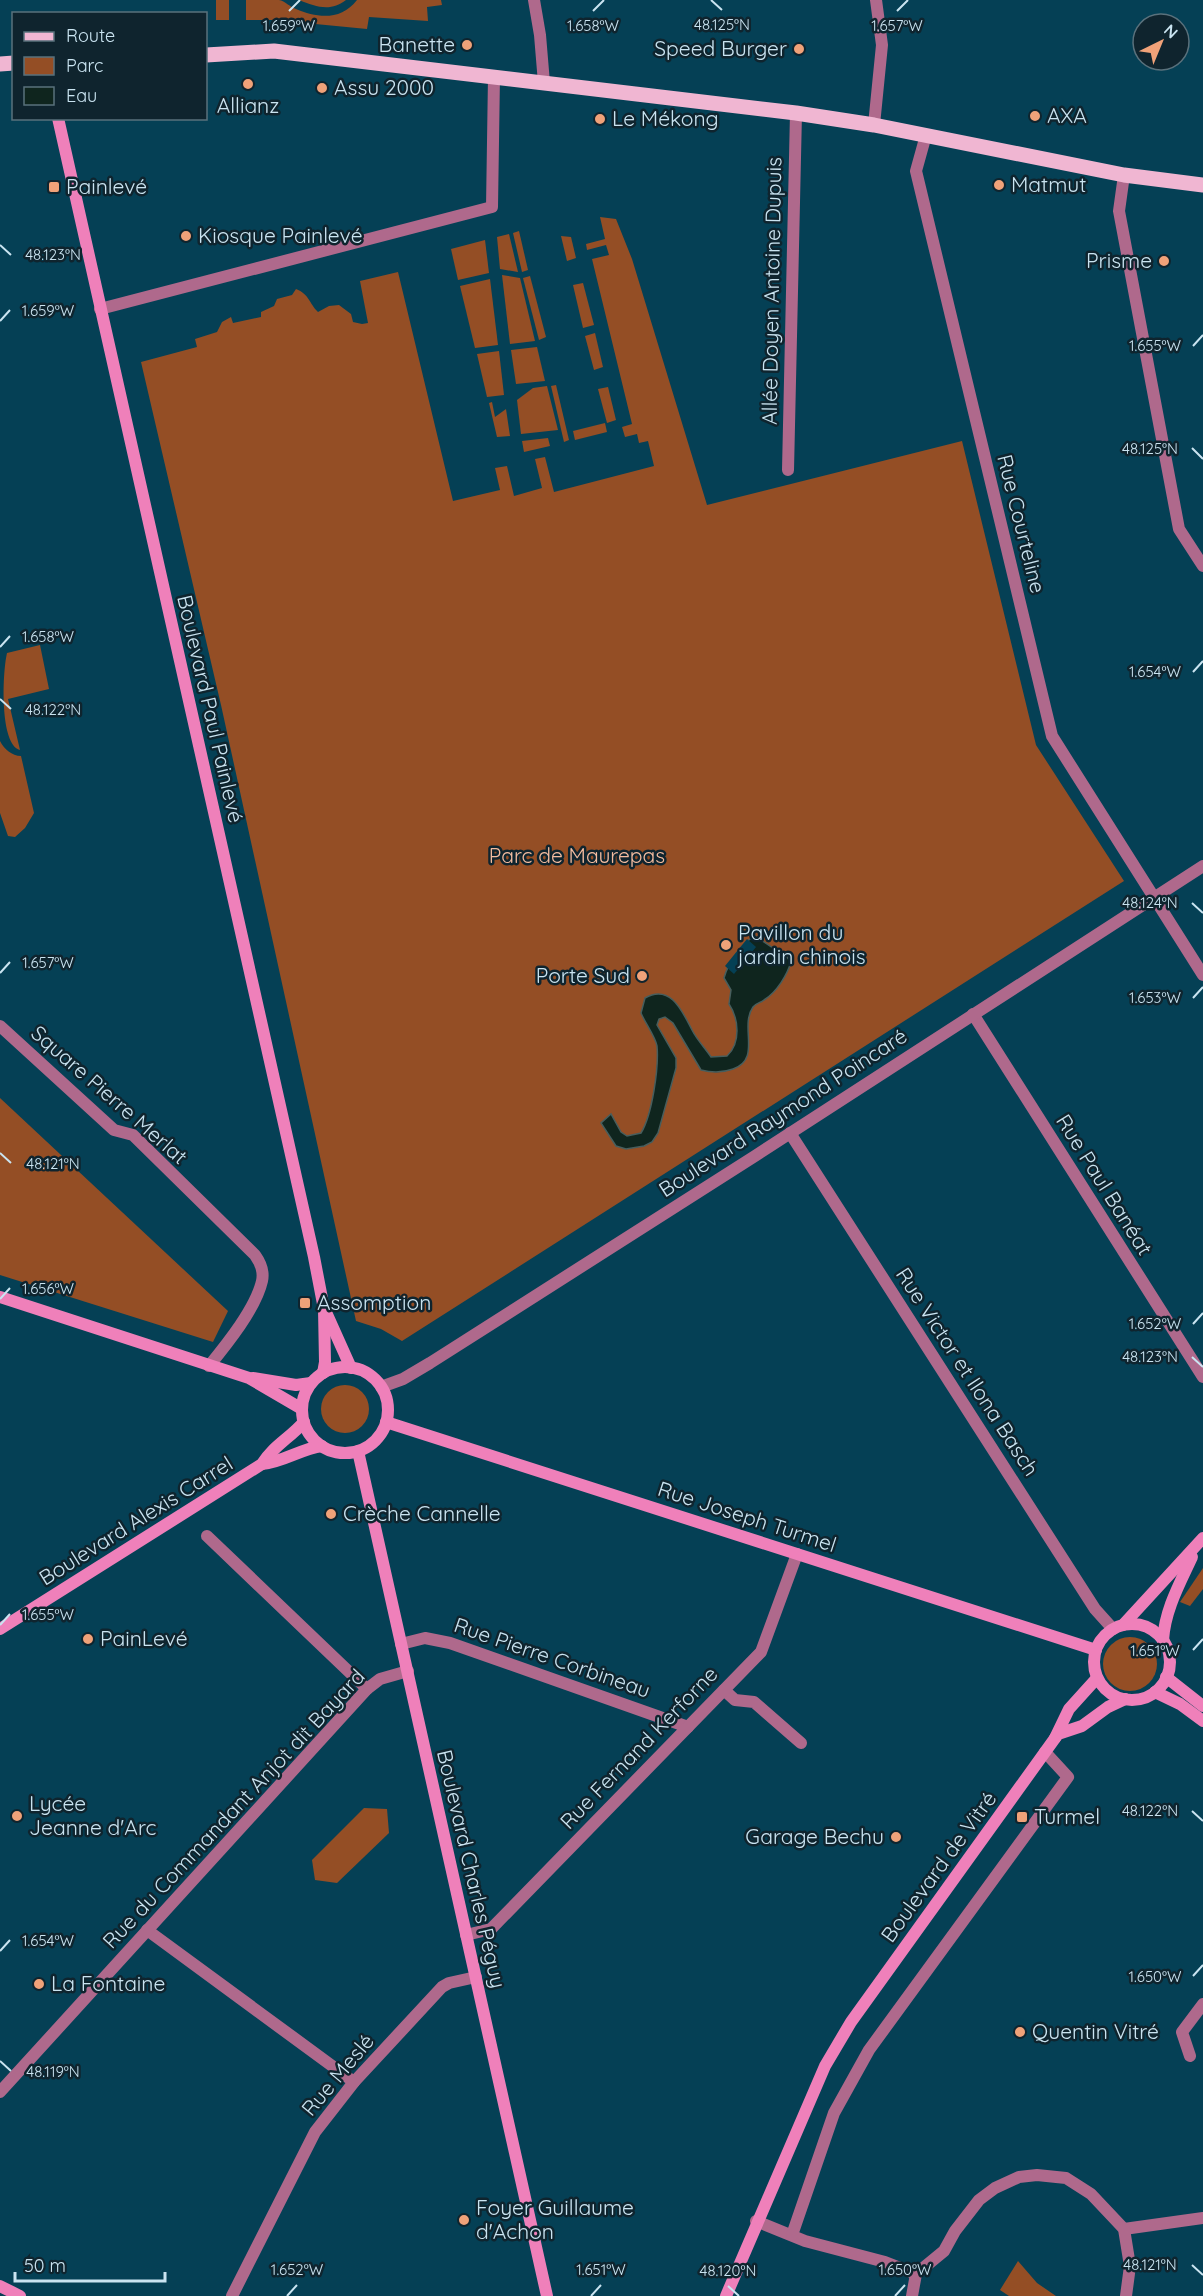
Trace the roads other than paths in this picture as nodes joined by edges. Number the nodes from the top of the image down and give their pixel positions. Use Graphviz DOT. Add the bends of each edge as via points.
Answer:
graph roads {
  1 [pos="534,0"];
  2 [pos="876,0"];
  3 [pos="207,55"];
  4 [pos="494,76"];
  5 [pos="544,83"];
  6 [pos="796,113"];
  7 [pos="58,120"];
  8 [pos="874,124"];
  9 [pos="926,135"];
  10 [pos="1124,174"];
  11 [pos="1203,185"];
  12 [pos="100,309"];
  13 [pos="788,470"];
  14 [pos="1203,566"];
  15 [pos="1203,866"];
  16 [pos="1154,898"];
  17 [pos="1203,975"];
  18 [pos="973,1014"];
  19 [pos="0,1026"];
  20 [pos="790,1133"];
  21 [pos="0,1298"];
  22 [pos="324,1309"];
  23 [pos="209,1366"];
  24 [pos="351,1368"];
  25 [pos="323,1373"];
  26 [pos="1203,1377"];
  27 [pos="249,1378"];
  28 [pos="311,1383"];
  29 [pos="381,1387"];
  30 [pos="302,1408"];
  31 [pos="304,1422"];
  32 [pos="386,1422"];
  33 [pos="322,1446"];
  34 [pos="358,1451"];
  35 [pos="262,1464"];
  36 [pos="207,1536"];
  37 [pos="1200,1542"];
  38 [pos="797,1554"];
  39 [pos="1118,1627"];
  40 [pos="0,1629"];
  41 [pos="1163,1640"];
  42 [pos="401,1644"];
  43 [pos="1096,1650"];
  44 [pos="408,1671"];
  45 [pos="1166,1677"];
  46 [pos="1097,1678"];
  47 [pos="367,1689"];
  48 [pos="724,1690"];
  49 [pos="1155,1692"];
  50 [pos="1125,1699"];
  51 [pos="1203,1706"];
  52 [pos="1203,1721"];
  53 [pos="687,1726"];
  54 [pos="1058,1734"];
  55 [pos="801,1743"];
  56 [pos="1045,1752"];
  57 [pos="147,1930"];
  58 [pos="466,1935"];
  59 [pos="476,1977"];
  60 [pos="1203,2004"];
  61 [pos="1190,2056"];
  62 [pos="354,2082"];
  63 [pos="0,2092"];
  64 [pos="1203,2218"];
  65 [pos="756,2221"];
  66 [pos="1124,2229"];
  67 [pos="792,2235"];
  68 [pos="916,2274"];
  69 [pos="0,2286"];
  70 [pos="20,2296"];
  71 [pos="232,2296"];
  72 [pos="547,2296"];
  73 [pos="726,2296"];
  74 [pos="912,2296"];
  75 [pos="1126,2296"];
  1 -- 5 [label="street"];
  2 -- 8 [label="street" via="882,45"];
  3 -- 4 [label="main road" via="274,51"];
  4 -- 5 [label="main road"];
  4 -- 12 [label="street" via="492,207"];
  5 -- 6 [label="main road"];
  6 -- 8 [label="main road"];
  6 -- 13 [label="street, Allée Doyen Antoine Dupuis"];
  7 -- 12 [label="street, Boulevard Paul Painlevé"];
  8 -- 9 [label="main road"];
  9 -- 10 [label="main road"];
  9 -- 16 [label="street, Rue Courteline" via="916,171 1052,736"];
  10 -- 11 [label="main road"];
  10 -- 14 [label="street" via="1119,211 1179,529"];
  12 -- 22 [label="street, Boulevard Paul Painlevé"];
  15 -- 16 [label="street, Boulevard Raymond Poincaré"];
  16 -- 17 [label="street, Rue Courteline"];
  16 -- 18 [label="street, Boulevard Raymond Poincaré"];
  18 -- 20 [label="street, Boulevard Raymond Poincaré"];
  18 -- 26 [label="street, Rue Paul Banéat"];
  19 -- 23 [label="street, Square Pierre Merlat" via="114,1130 133,1135 260,1262 262,1279 247,1313"];
  20 -- 29 [label="street, Boulevard Raymond Poincaré" via="430,1363"];
  20 -- 39 [label="street, Rue Victor et Ilona Basch" via="1095,1609"];
  21 -- 23 [label="street"];
  22 -- 24 [label="street, Boulevard Paul Painlevé"];
  22 -- 25 [label="street, Boulevard Paul Painlevé"];
  23 -- 27 [label="street"];
  24 -- 25 [label="street"];
  24 -- 29 [label="street" via="369,1374"];
  25 -- 28 [label="street"];
  27 -- 28 [label="street"];
  27 -- 30 [label="street"];
  28 -- 30 [label="street"];
  29 -- 32 [label="street" via="388,1406"];
  30 -- 31 [label="street"];
  31 -- 33 [label="street"];
  31 -- 35 [label="street, Boulevard Alexis Carrel"];
  32 -- 34 [label="street" via="379,1437"];
  32 -- 38 [label="street, Rue Joseph Turmel"];
  33 -- 34 [label="street" via="339,1453"];
  33 -- 35 [label="street, Boulevard Alexis Carrel"];
  34 -- 42 [label="street, Boulevard Charles Péguy"];
  35 -- 40 [label="street, Boulevard Alexis Carrel"];
  36 -- 47 [label="street"];
  37 -- 39 [label="street"];
  37 -- 41 [label="street" via="1169,1608"];
  38 -- 43 [label="street, Rue Joseph Turmel"];
  38 -- 48 [label="street, Rue Fernand Kerforne" via="761,1652"];
  39 -- 41 [label="street" via="1134,1624"];
  39 -- 43 [label="street" via="1102,1638"];
  41 -- 45 [label="street" via="1169,1655"];
  42 -- 44 [label="street, Boulevard Charles Péguy"];
  42 -- 53 [label="street, Rue Pierre Corbineau" via="425,1638 450,1643"];
  43 -- 46 [label="street"];
  44 -- 47 [label="street, Rue du Commandant Anjot dit Bayard" via="386,1676"];
  44 -- 58 [label="street, Boulevard Charles Péguy"];
  45 -- 49 [label="street"];
  45 -- 51 [label="street"];
  46 -- 50 [label="street" via="1107,1690"];
  46 -- 54 [label="street, Boulevard de Vitré" via="1069,1709"];
  47 -- 57 [label="street, Rue du Commandant Anjot dit Bayard"];
  48 -- 53 [label="street, Rue Fernand Kerforne"];
  48 -- 55 [label="street" via="735,1700 754,1702"];
  49 -- 50 [label="street" via="1144,1698"];
  49 -- 52 [label="street"];
  50 -- 54 [label="street" via="1082,1726"];
  53 -- 58 [label="street, Rue Fernand Kerforne" via="491,1929"];
  54 -- 56 [label="street, Boulevard de Vitré"];
  56 -- 65 [label="street, Boulevard de Vitré" via="851,2022 825,2066"];
  56 -- 67 [label="street" via="1068,1777 869,2050 834,2113"];
  57 -- 62 [label="street"];
  57 -- 63 [label="street, Rue du Commandant Anjot dit Bayard"];
  58 -- 59 [label="street, Boulevard Charles Péguy"];
  59 -- 62 [label="street, Rue Meslé" via="442,1987"];
  59 -- 72 [label="street, Boulevard Charles Péguy"];
  60 -- 61 [label="street" via="1182,2032"];
  62 -- 71 [label="street, Rue Meslé" via="315,2132"];
  64 -- 66 [label="street"];
  65 -- 67 [label="street"];
  65 -- 73 [label="street, Boulevard de Vitré"];
  66 -- 68 [label="street" via="1091,2194 1066,2178 1019,2177 979,2200 944,2251"];
  66 -- 75 [label="street" via="1130,2266"];
  67 -- 68 [label="street"];
  68 -- 74 [label="street"];
  69 -- 70 [label="street"];
}
